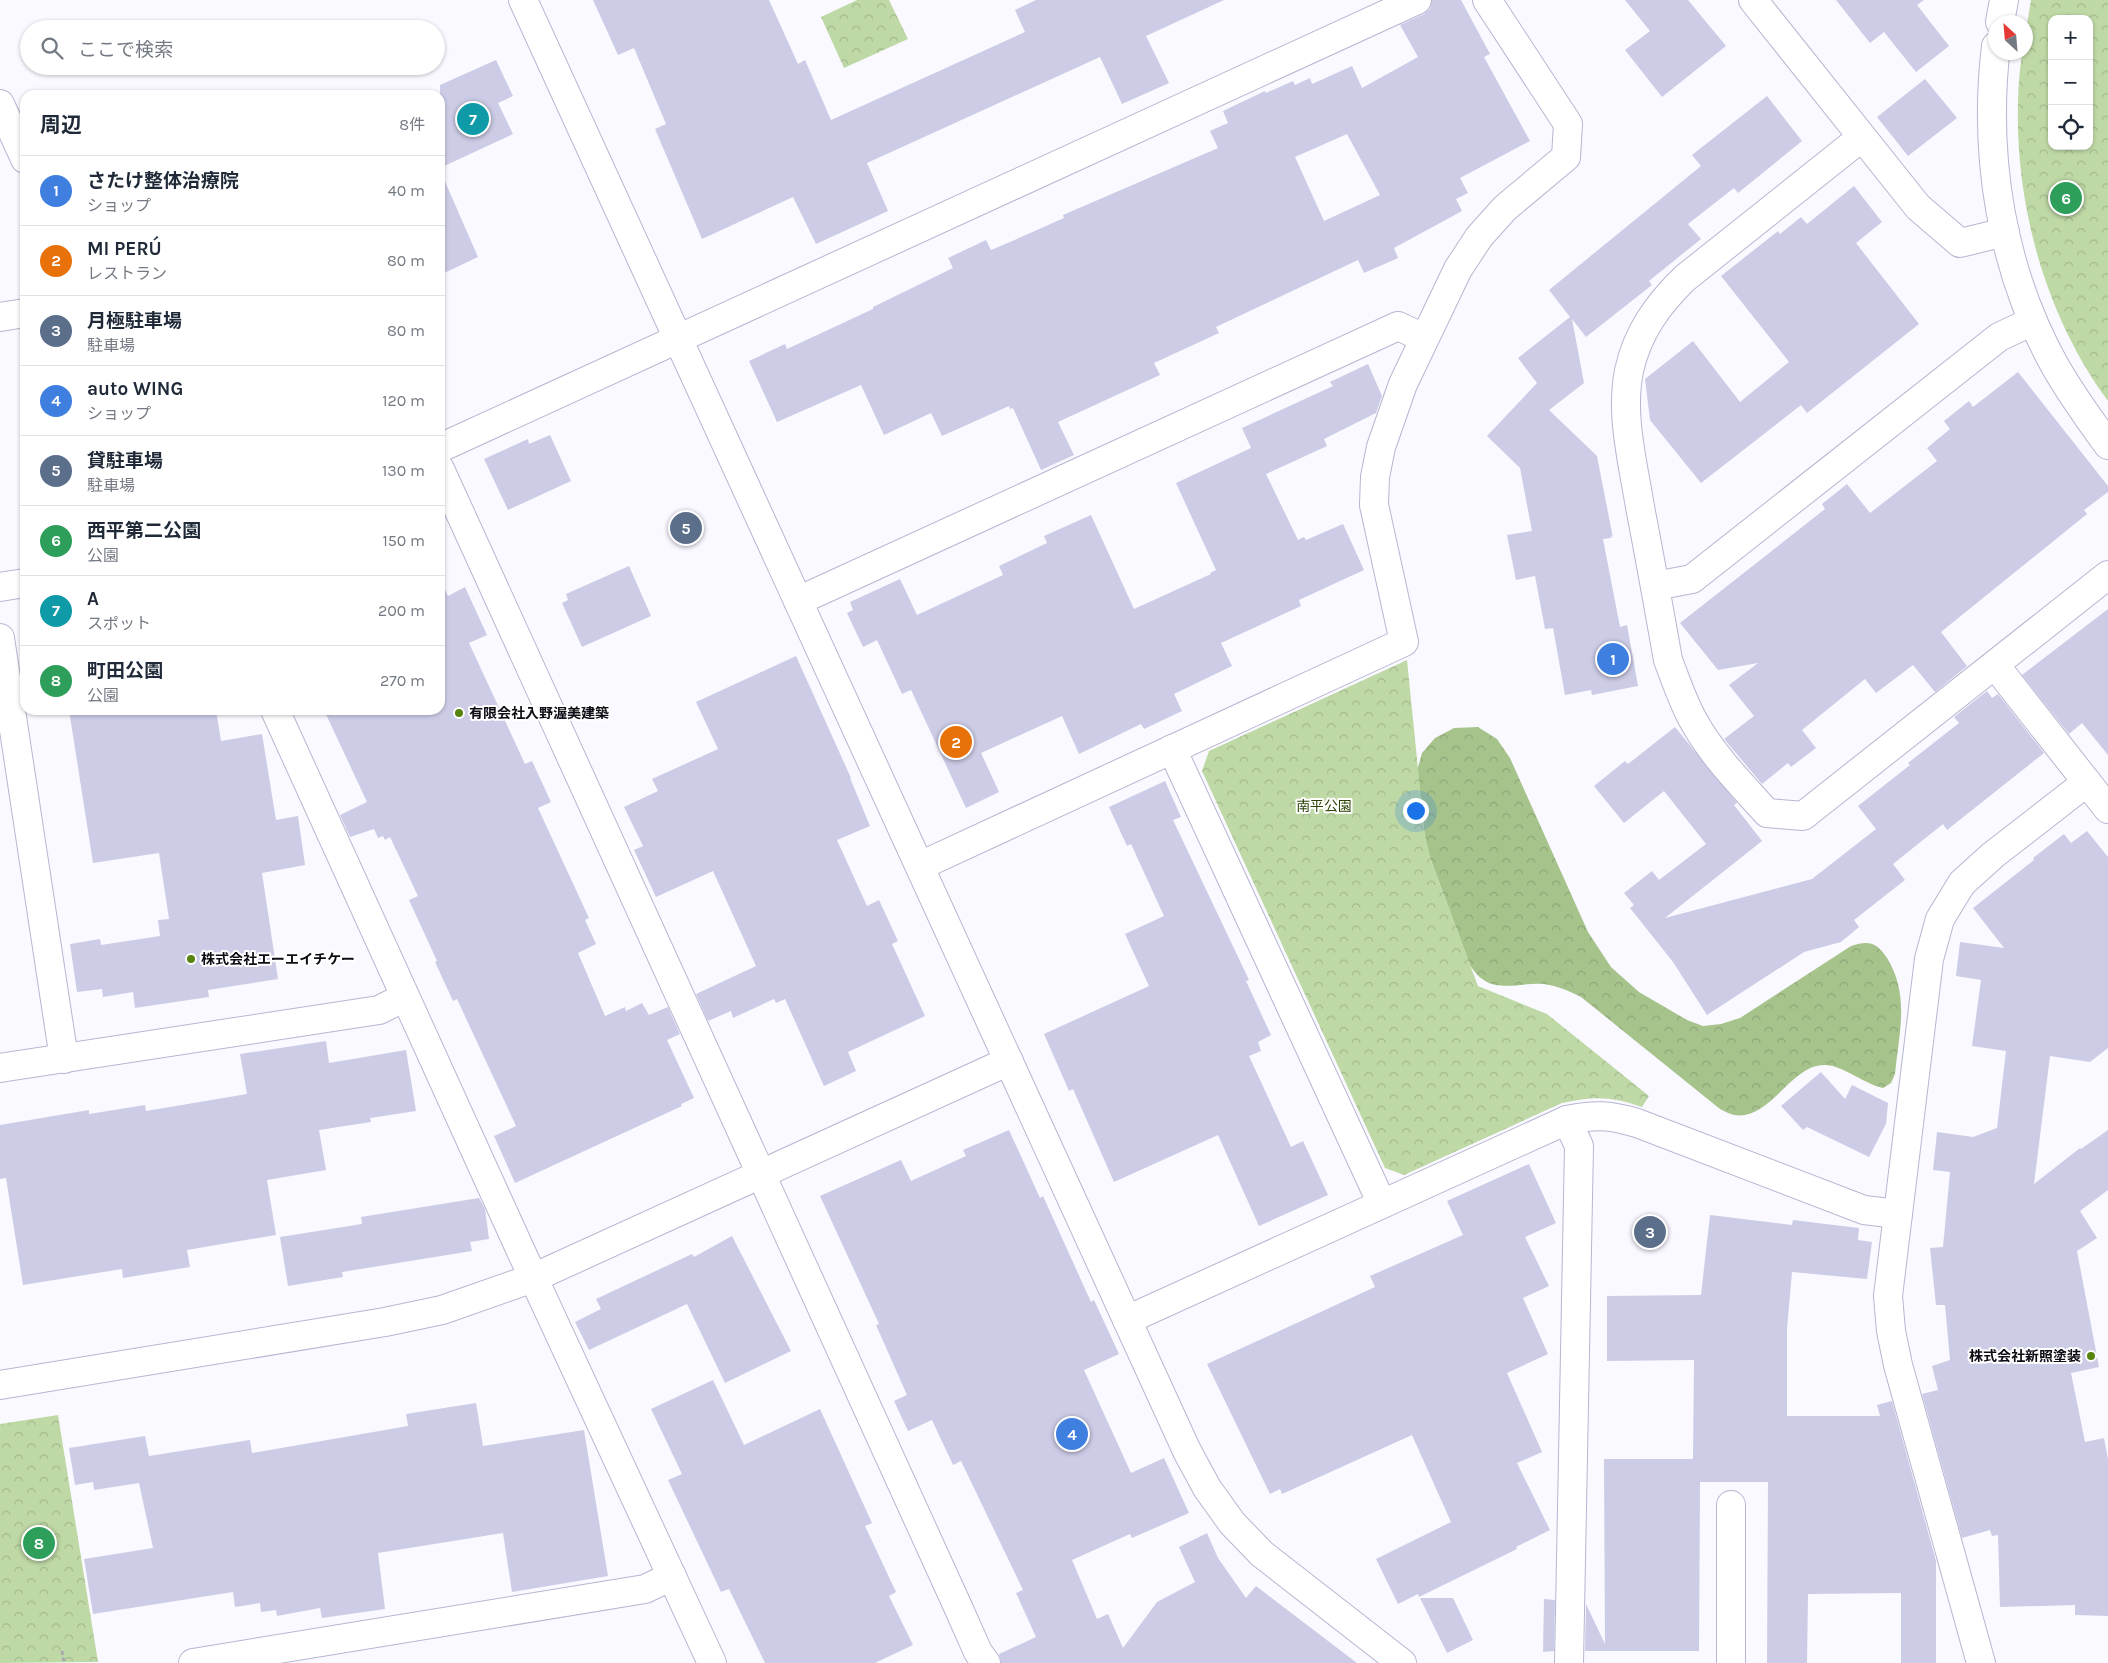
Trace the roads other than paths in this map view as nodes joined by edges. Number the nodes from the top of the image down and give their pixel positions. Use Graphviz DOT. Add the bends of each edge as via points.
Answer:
graph roads {
  1 [pos="524,0"];
  2 [pos="1417,0"];
  3 [pos="1486,0"];
  4 [pos="1753,0"];
  5 [pos="2004,0"];
  6 [pos="2001,15"];
  7 [pos="1995,60"];
  8 [pos="0,104"];
  9 [pos="1862,137"];
  10 [pos="20,148"];
  11 [pos="2005,232"];
  12 [pos="20,314"];
  13 [pos="0,317"];
  14 [pos="2033,321"];
  15 [pos="1424,338"];
  16 [pos="678,339"];
  17 [pos="2108,445"];
  18 [pos="445,446"];
  19 [pos="445,480"];
  20 [pos="2108,575"];
  21 [pos="20,584"];
  22 [pos="1655,586"];
  23 [pos="0,587"];
  24 [pos="798,600"];
  25 [pos="0,638"];
  26 [pos="1995,665"];
  27 [pos="276,715"];
  28 [pos="1172,749"];
  29 [pos="2087,782"];
  30 [pos="2108,809"];
  31 [pos="920,866"];
  32 [pos="405,997"];
  33 [pos="64,1059"];
  34 [pos="1009,1060"];
  35 [pos="0,1068"];
  36 [pos="1568,1120"];
  37 [pos="760,1174"];
  38 [pos="1382,1204"];
  39 [pos="1898,1214"];
  40 [pos="534,1278"];
  41 [pos="1127,1320"];
  42 [pos="0,1385"];
  43 [pos="1732,1505"];
  44 [pos="672,1576"];
  45 [pos="193,1663"];
  46 [pos="712,1663"];
  47 [pos="986,1663"];
  48 [pos="1402,1663"];
  49 [pos="1569,1663"];
  50 [pos="1731,1663"];
  51 [pos="1981,1663"];
  1 -- 16 [label="street"];
  2 -- 16 [label="street"];
  3 -- 15 [label="street" via="1568,124 1566,157 1505,208 1479,237 1458,269"];
  4 -- 9 [label="street"];
  5 -- 6 [label="street"];
  7 -- 11 [label="street" via="1993,155"];
  8 -- 10 [label="street"];
  9 -- 11 [label="street" via="1918,207 1960,243"];
  9 -- 22 [label="street" via="1685,278 1655,312 1637,344 1626,398 1628,426"];
  11 -- 14 [label="street"];
  12 -- 13 [label="street"];
  14 -- 17 [label="street" via="2080,407"];
  14 -- 22 [label="street" via="1999,337 1692,579"];
  15 -- 24 [label="street" via="1398,326"];
  15 -- 28 [label="street" via="1400,393 1374,477 1374,505 1404,642"];
  16 -- 18 [label="street"];
  16 -- 24 [label="street"];
  19 -- 37 [label="street"];
  20 -- 26 [label="street"];
  21 -- 23 [label="street"];
  22 -- 26 [label="street" via="1668,660 1693,720 1715,754 1767,813 1803,816"];
  24 -- 31 [label="street"];
  25 -- 33 [label="street"];
  26 -- 29 [label="street"];
  27 -- 32 [label="street"];
  28 -- 31 [label="street"];
  28 -- 38 [label="street"];
  29 -- 30 [label="street"];
  29 -- 39 [label="street" via="1962,883 1940,919 1929,959"];
  31 -- 34 [label="street"];
  32 -- 33 [label="street" via="379,1010"];
  32 -- 40 [label="street"];
  33 -- 35 [label="street"];
  34 -- 37 [label="street"];
  34 -- 41 [label="street"];
  36 -- 38 [label="street"];
  36 -- 39 [label="street" via="1590,1115 1614,1116 1864,1210"];
  36 -- 49 [label="street" via="1579,1146"];
  37 -- 40 [label="street"];
  37 -- 47 [label="street" via="978,1652"];
  38 -- 41 [label="street"];
  39 -- 51 [label="street" via="1888,1296 1890,1331"];
  40 -- 42 [label="street" via="442,1310 385,1322"];
  40 -- 44 [label="street"];
  41 -- 48 [label="street" via="1187,1451 1207,1488 1232,1523 1262,1554"];
  43 -- 50 [label="street"];
  44 -- 45 [label="street" via="645,1589"];
  44 -- 46 [label="street"];
}
